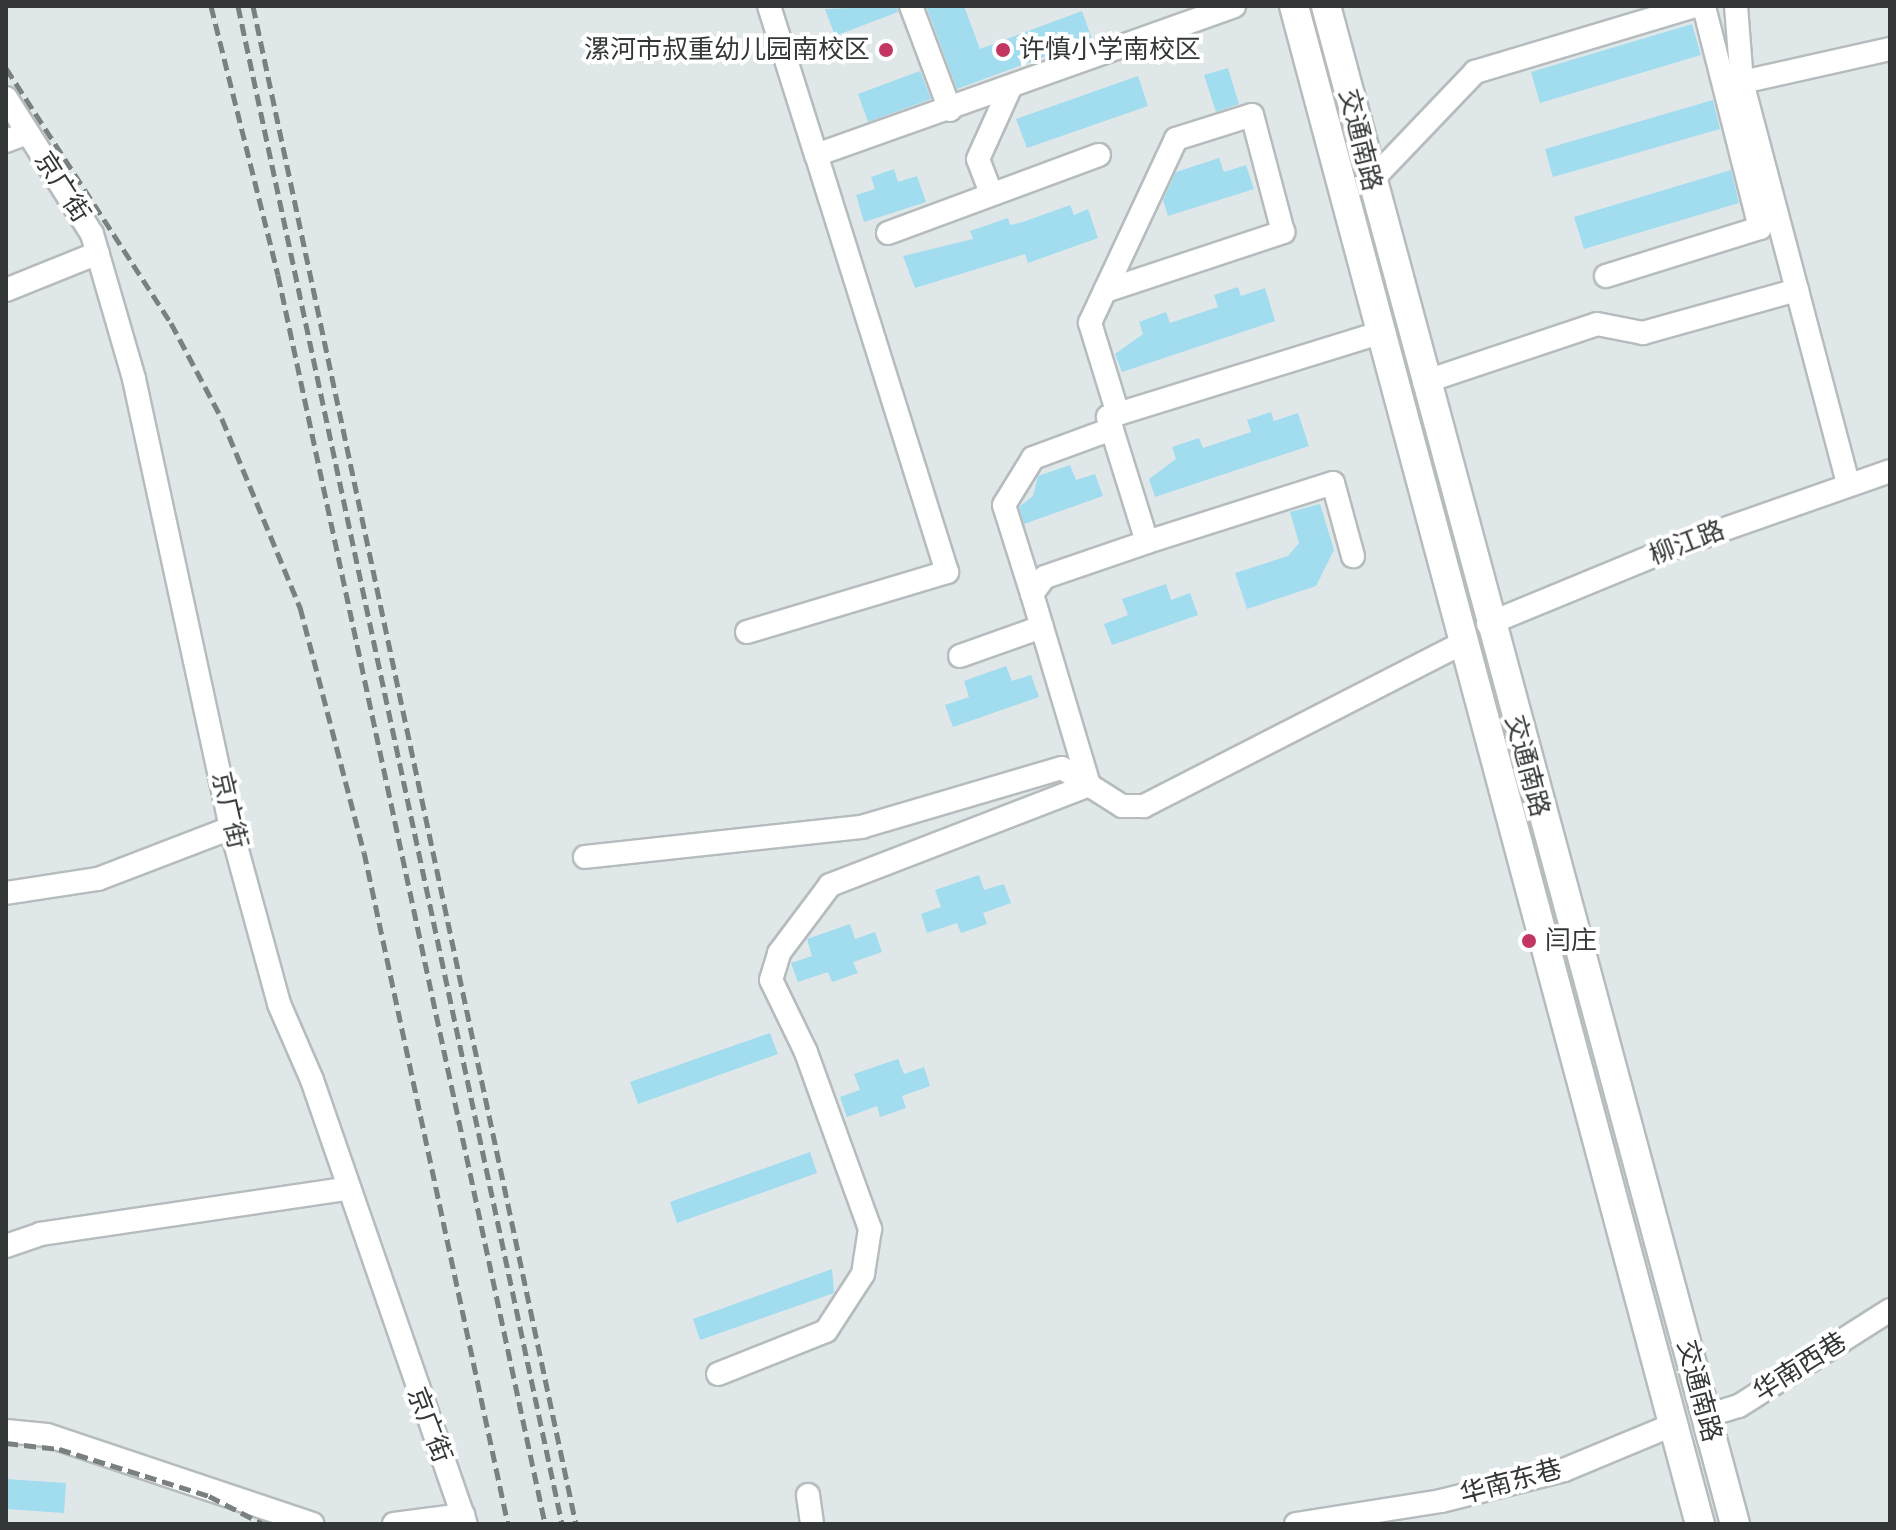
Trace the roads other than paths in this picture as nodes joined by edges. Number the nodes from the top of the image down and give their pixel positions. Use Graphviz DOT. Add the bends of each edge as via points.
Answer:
graph roads {
  1 [pos="769,6"];
  2 [pos="911,6"];
  3 [pos="1234,6"];
  4 [pos="1294,6"];
  5 [pos="1326,6"];
  6 [pos="1695,6"];
  7 [pos="1704,6"];
  8 [pos="1736,6"];
  9 [pos="1890,49"];
  10 [pos="1742,82"];
  11 [pos="1010,88"];
  12 [pos="6,98"];
  13 [pos="950,110"];
  14 [pos="17,137"];
  15 [pos="816,155"];
  16 [pos="1099,155"];
  17 [pos="1371,181"];
  18 [pos="991,193"];
  19 [pos="888,233"];
  20 [pos="98,253"];
  21 [pos="1606,276"];
  22 [pos="6,290"];
  23 [pos="1797,290"];
  24 [pos="1105,291"];
  25 [pos="1379,333"];
  26 [pos="1424,382"];
  27 [pos="1115,422"];
  28 [pos="1890,471"];
  29 [pos="1848,482"];
  30 [pos="1147,542"];
  31 [pos="1353,556"];
  32 [pos="1032,594"];
  33 [pos="1488,624"];
  34 [pos="1042,627"];
  35 [pos="747,632"];
  36 [pos="1459,645"];
  37 [pos="960,656"];
  38 [pos="1089,785"];
  39 [pos="231,828"];
  40 [pos="585,857"];
  41 [pos="6,893"];
  42 [pos="345,1189"];
  43 [pos="6,1246"];
  44 [pos="1890,1310"];
  45 [pos="718,1374"];
  46 [pos="1706,1416"];
  47 [pos="1672,1425"];
  48 [pos="6,1431"];
  49 [pos="808,1495"];
  50 [pos="465,1520"];
  51 [pos="313,1524"];
  52 [pos="394,1524"];
  53 [pos="812,1524"];
  54 [pos="1296,1524"];
  55 [pos="1700,1524"];
  56 [pos="1735,1524"];
  1 -- 15 [label="street"];
  2 -- 13 [label="street"];
  3 -- 11 [label="street"];
  4 -- 25 [label="main road, 交通南路"];
  5 -- 17 [label="main road, 交通南路"];
  6 -- 17 [label="street" via="1475,72"];
  7 -- 21 [label="street" via="1760,228"];
  8 -- 10 [label="street"];
  9 -- 10 [label="street"];
  10 -- 23 [label="street"];
  11 -- 13 [label="street"];
  11 -- 18 [label="street" via="978,159"];
  12 -- 14 [label="street, 京广街"];
  13 -- 15 [label="street"];
  14 -- 20 [label="street, 京广街"];
  15 -- 35 [label="street" via="947,572"];
  16 -- 18 [label="street"];
  17 -- 26 [label="main road, 交通南路"];
  18 -- 19 [label="street"];
  20 -- 22 [label="street"];
  20 -- 39 [label="street, 京广街" via="134,379"];
  23 -- 26 [label="street" via="1643,333 1597,324"];
  23 -- 29 [label="street"];
  24 -- 24 [label="street" via="1176,139 1252,115 1283,232"];
  24 -- 27 [label="street" via="1090,323"];
  25 -- 27 [label="street"];
  25 -- 36 [label="main road, 交通南路"];
  26 -- 33 [label="main road, 交通南路"];
  27 -- 30 [label="street"];
  27 -- 32 [label="street" via="1033,458 1004,505"];
  28 -- 29 [label="street, 柳江路"];
  29 -- 33 [label="street, 柳江路"];
  30 -- 31 [label="street" via="1333,483"];
  30 -- 32 [label="street" via="1045,577"];
  32 -- 34 [label="street"];
  33 -- 36 [label="main road"];
  33 -- 46 [label="main road, 交通南路"];
  34 -- 37 [label="street"];
  34 -- 38 [label="street"];
  36 -- 38 [label="street" via="1144,806 1122,806"];
  36 -- 47 [label="main road, 交通南路"];
  38 -- 40 [label="street" via="1062,768 861,827"];
  38 -- 45 [label="street" via="830,885 779,953 771,980 806,1052 870,1229 863,1274 826,1331"];
  39 -- 41 [label="street" via="98,879"];
  39 -- 42 [label="street, 京广街" via="279,1004 312,1080"];
  42 -- 43 [label="street" via="40,1234"];
  42 -- 50 [label="street, 京广街"];
  44 -- 46 [label="street, 华南西巷" via="1739,1406"];
  46 -- 47 [label="main road"];
  46 -- 56 [label="main road, 交通南路"];
  47 -- 54 [label="street, 华南东巷" via="1564,1470 1441,1501"];
  47 -- 55 [label="main road, 交通南路"];
  48 -- 51 [label="street" via="47,1435"];
  49 -- 53 [label="street"];
  50 -- 52 [label="street"];
}
